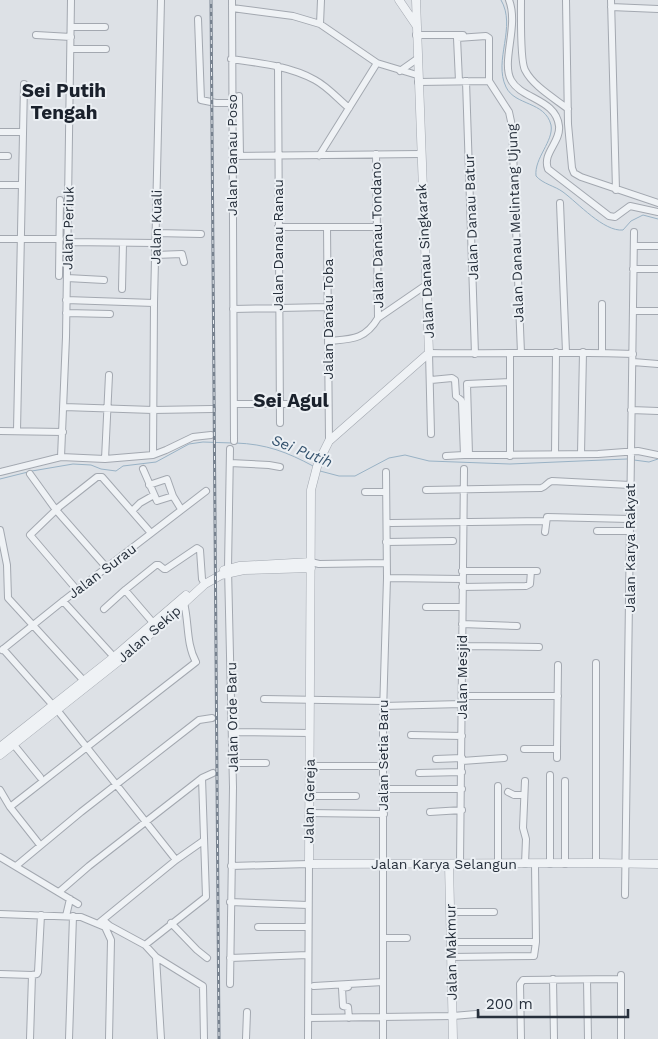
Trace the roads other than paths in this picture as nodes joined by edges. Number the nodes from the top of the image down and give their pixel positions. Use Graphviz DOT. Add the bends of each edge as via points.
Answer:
graph roads {
  1 [pos="71,0"];
  2 [pos="161,0"];
  3 [pos="232,0"];
  4 [pos="321,0"];
  5 [pos="399,0"];
  6 [pos="416,0"];
  7 [pos="509,0"];
  8 [pos="521,0"];
  9 [pos="566,0"];
  10 [pos="611,4"];
  11 [pos="232,8"];
  12 [pos="658,9"];
  13 [pos="198,19"];
  14 [pos="320,24"];
  15 [pos="416,26"];
  16 [pos="71,27"];
  17 [pos="106,27"];
  18 [pos="491,34"];
  19 [pos="36,35"];
  20 [pos="416,35"];
  21 [pos="71,37"];
  22 [pos="71,49"];
  23 [pos="106,49"];
  24 [pos="231,59"];
  25 [pos="417,59"];
  26 [pos="377,64"];
  27 [pos="278,66"];
  28 [pos="400,71"];
  29 [pos="418,78"];
  30 [pos="462,81"];
  31 [pos="489,81"];
  32 [pos="24,84"];
  33 [pos="239,96"];
  34 [pos="232,103"];
  35 [pos="349,108"];
  36 [pos="568,109"];
  37 [pos="0,132"];
  38 [pos="23,132"];
  39 [pos="376,154"];
  40 [pos="420,154"];
  41 [pos="0,156"];
  42 [pos="8,156"];
  43 [pos="237,156"];
  44 [pos="278,156"];
  45 [pos="319,156"];
  46 [pos="0,185"];
  47 [pos="22,185"];
  48 [pos="616,190"];
  49 [pos="60,200"];
  50 [pos="658,202"];
  51 [pos="560,203"];
  52 [pos="658,212"];
  53 [pos="278,227"];
  54 [pos="327,227"];
  55 [pos="377,227"];
  56 [pos="634,232"];
  57 [pos="156,233"];
  58 [pos="201,234"];
  59 [pos="21,238"];
  60 [pos="0,239"];
  61 [pos="60,239"];
  62 [pos="67,242"];
  63 [pos="123,243"];
  64 [pos="155,243"];
  65 [pos="634,246"];
  66 [pos="658,246"];
  67 [pos="155,255"];
  68 [pos="184,262"];
  69 [pos="633,268"];
  70 [pos="658,269"];
  71 [pos="59,276"];
  72 [pos="67,278"];
  73 [pos="104,280"];
  74 [pos="426,285"];
  75 [pos="122,289"];
  76 [pos="66,300"];
  77 [pos="154,303"];
  78 [pos="602,304"];
  79 [pos="278,307"];
  80 [pos="328,307"];
  81 [pos="233,309"];
  82 [pos="633,311"];
  83 [pos="658,311"];
  84 [pos="66,313"];
  85 [pos="110,314"];
  86 [pos="378,318"];
  87 [pos="329,341"];
  88 [pos="556,352"];
  89 [pos="566,352"];
  90 [pos="583,352"];
  91 [pos="602,352"];
  92 [pos="429,353"];
  93 [pos="521,353"];
  94 [pos="475,354"];
  95 [pos="510,354"];
  96 [pos="633,354"];
  97 [pos="633,362"];
  98 [pos="658,364"];
  99 [pos="110,375"];
  100 [pos="431,380"];
  101 [pos="510,382"];
  102 [pos="235,404"];
  103 [pos="279,404"];
  104 [pos="328,404"];
  105 [pos="64,407"];
  106 [pos="108,409"];
  107 [pos="212,409"];
  108 [pos="153,410"];
  109 [pos="631,410"];
  110 [pos="658,411"];
  111 [pos="280,423"];
  112 [pos="0,431"];
  113 [pos="17,431"];
  114 [pos="63,432"];
  115 [pos="211,434"];
  116 [pos="431,434"];
  117 [pos="234,441"];
  118 [pos="329,441"];
  119 [pos="230,449"];
  120 [pos="555,454"];
  121 [pos="581,454"];
  122 [pos="153,455"];
  123 [pos="466,455"];
  124 [pos="630,455"];
  125 [pos="658,455"];
  126 [pos="61,456"];
  127 [pos="446,456"];
  128 [pos="510,456"];
  129 [pos="105,459"];
  130 [pos="230,463"];
  131 [pos="280,467"];
  132 [pos="143,469"];
  133 [pos="464,469"];
  134 [pos="0,472"];
  135 [pos="386,472"];
  136 [pos="30,474"];
  137 [pos="149,485"];
  138 [pos="630,485"];
  139 [pos="463,489"];
  140 [pos="426,490"];
  141 [pos="206,491"];
  142 [pos="365,492"];
  143 [pos="386,492"];
  144 [pos="154,495"];
  145 [pos="173,496"];
  146 [pos="181,509"];
  147 [pos="56,510"];
  148 [pos="132,511"];
  149 [pos="546,519"];
  150 [pos="630,519"];
  151 [pos="463,522"];
  152 [pos="391,524"];
  153 [pos="0,530"];
  154 [pos="597,531"];
  155 [pos="630,531"];
  156 [pos="545,532"];
  157 [pos="151,533"];
  158 [pos="453,541"];
  159 [pos="386,542"];
  160 [pos="386,563"];
  161 [pos="313,565"];
  162 [pos="108,568"];
  163 [pos="229,571"];
  164 [pos="462,575"];
  165 [pos="387,578"];
  166 [pos="203,582"];
  167 [pos="462,587"];
  168 [pos="77,590"];
  169 [pos="125,590"];
  170 [pos="63,601"];
  171 [pos="184,604"];
  172 [pos="426,607"];
  173 [pos="462,607"];
  174 [pos="104,609"];
  175 [pos="462,624"];
  176 [pos="32,625"];
  177 [pos="155,626"];
  178 [pos="517,626"];
  179 [pos="462,646"];
  180 [pos="539,647"];
  181 [pos="2,650"];
  182 [pos="114,657"];
  183 [pos="596,663"];
  184 [pos="558,665"];
  185 [pos="84,681"];
  186 [pos="462,696"];
  187 [pos="558,696"];
  188 [pos="264,699"];
  189 [pos="310,701"];
  190 [pos="383,704"];
  191 [pos="462,704"];
  192 [pos="56,708"];
  193 [pos="212,718"];
  194 [pos="233,732"];
  195 [pos="310,733"];
  196 [pos="411,735"];
  197 [pos="462,736"];
  198 [pos="14,745"];
  199 [pos="86,746"];
  200 [pos="0,747"];
  201 [pos="524,749"];
  202 [pos="557,749"];
  203 [pos="0,755"];
  204 [pos="436,758"];
  205 [pos="504,758"];
  206 [pos="557,758"];
  207 [pos="462,759"];
  208 [pos="233,763"];
  209 [pos="266,763"];
  210 [pos="310,766"];
  211 [pos="383,766"];
  212 [pos="213,772"];
  213 [pos="462,772"];
  214 [pos="419,773"];
  215 [pos="550,775"];
  216 [pos="40,777"];
  217 [pos="202,778"];
  218 [pos="525,780"];
  219 [pos="565,781"];
  220 [pos="117,784"];
  221 [pos="498,786"];
  222 [pos="383,789"];
  223 [pos="462,789"];
  224 [pos="0,790"];
  225 [pos="508,792"];
  226 [pos="523,795"];
  227 [pos="309,796"];
  228 [pos="356,796"];
  229 [pos="10,806"];
  230 [pos="462,810"];
  231 [pos="430,812"];
  232 [pos="309,813"];
  233 [pos="384,814"];
  234 [pos="146,822"];
  235 [pos="203,841"];
  236 [pos="40,845"];
  237 [pos="0,857"];
  238 [pos="176,860"];
  239 [pos="596,863"];
  240 [pos="626,863"];
  241 [pos="309,864"];
  242 [pos="449,864"];
  243 [pos="460,864"];
  244 [pos="498,864"];
  245 [pos="526,864"];
  246 [pos="535,864"];
  247 [pos="550,864"];
  248 [pos="564,864"];
  249 [pos="658,864"];
  250 [pos="384,865"];
  251 [pos="16,866"];
  252 [pos="231,866"];
  253 [pos="59,892"];
  254 [pos="625,895"];
  255 [pos="70,899"];
  256 [pos="230,902"];
  257 [pos="78,904"];
  258 [pos="308,905"];
  259 [pos="450,912"];
  260 [pos="494,912"];
  261 [pos="0,914"];
  262 [pos="41,915"];
  263 [pos="66,916"];
  264 [pos="73,916"];
  265 [pos="101,922"];
  266 [pos="171,924"];
  267 [pos="258,927"];
  268 [pos="308,927"];
  269 [pos="384,938"];
  270 [pos="407,938"];
  271 [pos="451,942"];
  272 [pos="536,942"];
  273 [pos="145,945"];
  274 [pos="308,955"];
  275 [pos="452,957"];
  276 [pos="156,958"];
  277 [pos="207,958"];
  278 [pos="230,958"];
  279 [pos="0,974"];
  280 [pos="32,975"];
  281 [pos="553,979"];
  282 [pos="587,980"];
  283 [pos="383,982"];
  284 [pos="230,984"];
  285 [pos="350,984"];
  286 [pos="314,986"];
  287 [pos="247,1012"];
  288 [pos="476,1014"];
  289 [pos="453,1016"];
  290 [pos="383,1017"];
  291 [pos="308,1018"];
  292 [pos="349,1018"];
  293 [pos="30,1039"];
  294 [pos="69,1039"];
  295 [pos="109,1039"];
  296 [pos="161,1039"];
  297 [pos="204,1039"];
  298 [pos="246,1039"];
  299 [pos="308,1039"];
  300 [pos="383,1039"];
  301 [pos="453,1039"];
  302 [pos="521,1039"];
  303 [pos="554,1039"];
  304 [pos="588,1039"];
  305 [pos="621,1039"];
  1 -- 16 [label="street, Jalan Periuk"];
  2 -- 57 [label="street, Jalan Kuali"];
  3 -- 11 [label="street, Jalan Danau Poso"];
  4 -- 14 [label="street"];
  5 -- 15 [label="street"];
  6 -- 15 [label="street, Jalan Danau Singkarak"];
  7 -- 52 [label="street" via="513,13 508,64 510,79 518,89 551,110 559,125 557,139 547,159 548,169 609,216 615,217 630,206"];
  8 -- 36 [label="street" via="523,66 537,84"];
  9 -- 36 [label="street"];
  10 -- 12 [label="street"];
  10 -- 48 [label="street"];
  11 -- 14 [label="street" via="293,16"];
  11 -- 24 [label="street, Jalan Danau Poso"];
  13 -- 34 [label="street" via="201,100"];
  14 -- 26 [label="street"];
  15 -- 20 [label="street, Jalan Danau Singkarak"];
  16 -- 17 [label="street"];
  16 -- 21 [label="street, Jalan Periuk"];
  18 -- 20 [label="street"];
  19 -- 21 [label="street"];
  20 -- 25 [label="street, Jalan Danau Singkarak"];
  21 -- 22 [label="street, Jalan Periuk"];
  22 -- 23 [label="street"];
  22 -- 62 [label="street, Jalan Periuk"];
  24 -- 27 [label="street"];
  24 -- 34 [label="street, Jalan Danau Poso"];
  25 -- 28 [label="street"];
  25 -- 29 [label="street, Jalan Danau Singkarak"];
  26 -- 28 [label="street"];
  26 -- 35 [label="street"];
  27 -- 35 [label="street" via="315,80"];
  27 -- 44 [label="street, Jalan Danau Ranau"];
  28 -- 29 [label="street"];
  29 -- 30 [label="street"];
  29 -- 40 [label="street, Jalan Danau Singkarak"];
  30 -- 31 [label="street"];
  30 -- 31 [label="street, Jalan Danau Batur" via="457,38 486,36 489,38"];
  30 -- 94 [label="street, Jalan Danau Batur"];
  31 -- 93 [label="street, Jalan Danau Melintang Ujung" via="509,112 512,126"];
  32 -- 38 [label="street"];
  33 -- 43 [label="street"];
  34 -- 43 [label="street, Jalan Danau Poso"];
  35 -- 45 [label="street"];
  36 -- 48 [label="street" via="570,160 574,173"];
  37 -- 38 [label="street"];
  38 -- 47 [label="street"];
  39 -- 40 [label="street"];
  39 -- 45 [label="street"];
  39 -- 55 [label="street, Jalan Danau Tondano"];
  40 -- 74 [label="street, Jalan Danau Singkarak"];
  41 -- 42 [label="street"];
  43 -- 44 [label="street"];
  43 -- 81 [label="street, Jalan Danau Poso"];
  44 -- 45 [label="street"];
  44 -- 53 [label="street, Jalan Danau Ranau"];
  46 -- 47 [label="street"];
  47 -- 59 [label="street"];
  48 -- 50 [label="street"];
  49 -- 61 [label="street"];
  51 -- 89 [label="street"];
  53 -- 54 [label="street"];
  53 -- 79 [label="street, Jalan Danau Ranau"];
  54 -- 55 [label="street"];
  54 -- 80 [label="street, Jalan Danau Toba"];
  55 -- 86 [label="street, Jalan Danau Tondano"];
  56 -- 65 [label="street, Jalan Karya Rakyat"];
  57 -- 58 [label="street"];
  57 -- 64 [label="street, Jalan Kuali"];
  59 -- 60 [label="street"];
  59 -- 61 [label="street"];
  59 -- 113 [label="street"];
  61 -- 71 [label="street"];
  62 -- 63 [label="street"];
  62 -- 72 [label="street, Jalan Periuk"];
  63 -- 64 [label="street"];
  63 -- 75 [label="street"];
  64 -- 67 [label="street, Jalan Kuali"];
  65 -- 66 [label="street"];
  65 -- 69 [label="street, Jalan Karya Rakyat"];
  67 -- 68 [label="street" via="182,254"];
  67 -- 77 [label="street, Jalan Kuali"];
  69 -- 70 [label="street"];
  69 -- 82 [label="street, Jalan Karya Rakyat"];
  72 -- 73 [label="street"];
  72 -- 76 [label="street, Jalan Periuk"];
  74 -- 86 [label="street"];
  74 -- 92 [label="street, Jalan Danau Singkarak"];
  76 -- 77 [label="street"];
  76 -- 84 [label="street, Jalan Periuk"];
  77 -- 108 [label="street, Jalan Kuali"];
  78 -- 91 [label="street"];
  79 -- 80 [label="street"];
  79 -- 81 [label="street"];
  79 -- 103 [label="street, Jalan Danau Ranau"];
  80 -- 87 [label="street, Jalan Danau Toba"];
  81 -- 102 [label="street, Jalan Danau Poso"];
  82 -- 83 [label="street"];
  82 -- 96 [label="street, Jalan Karya Rakyat"];
  84 -- 85 [label="street"];
  84 -- 105 [label="street, Jalan Periuk"];
  86 -- 87 [label="street, Jalan Danau Tondano" via="372,328 358,338"];
  87 -- 104 [label="street, Jalan Danau Toba"];
  88 -- 89 [label="street"];
  88 -- 93 [label="street"];
  88 -- 120 [label="street"];
  89 -- 90 [label="street"];
  90 -- 91 [label="street"];
  90 -- 121 [label="street"];
  91 -- 96 [label="street"];
  92 -- 94 [label="street"];
  92 -- 100 [label="street"];
  92 -- 118 [label="street, Jalan Danau Singkarak"];
  93 -- 95 [label="street"];
  94 -- 95 [label="street"];
  95 -- 101 [label="street"];
  96 -- 97 [label="street, Jalan Karya Rakyat"];
  97 -- 98 [label="street"];
  97 -- 109 [label="street, Jalan Karya Rakyat"];
  99 -- 106 [label="street"];
  100 -- 116 [label="street"];
  100 -- 123 [label="street" via="455,380 456,396 462,402"];
  101 -- 123 [label="street" via="467,384"];
  101 -- 128 [label="street"];
  102 -- 103 [label="street"];
  102 -- 117 [label="street, Jalan Danau Poso"];
  103 -- 104 [label="street"];
  103 -- 111 [label="street, Jalan Danau Ranau"];
  104 -- 118 [label="street, Jalan Danau Toba"];
  105 -- 106 [label="street"];
  105 -- 114 [label="street, Jalan Periuk"];
  106 -- 108 [label="street"];
  106 -- 129 [label="street"];
  107 -- 108 [label="street"];
  108 -- 122 [label="street, Jalan Kuali"];
  109 -- 110 [label="street"];
  109 -- 124 [label="street, Jalan Karya Rakyat"];
  112 -- 113 [label="street"];
  113 -- 114 [label="street"];
  114 -- 126 [label="street, Jalan Periuk"];
  115 -- 122 [label="street" via="193,437"];
  118 -- 161 [label="street, Jalan Danau Singkarak" via="314,473 311,490"];
  119 -- 130 [label="street, Jalan Orde Baru"];
  120 -- 121 [label="street"];
  120 -- 128 [label="street"];
  121 -- 124 [label="street"];
  122 -- 129 [label="street"];
  123 -- 127 [label="street"];
  123 -- 128 [label="street"];
  124 -- 125 [label="street"];
  124 -- 138 [label="street, Jalan Karya Rakyat"];
  126 -- 129 [label="street"];
  126 -- 134 [label="street"];
  130 -- 131 [label="street"];
  130 -- 163 [label="street, Jalan Orde Baru"];
  132 -- 137 [label="street"];
  133 -- 139 [label="street, Jalan Mesjid"];
  135 -- 143 [label="street, Jalan Setia Baru"];
  136 -- 147 [label="street"];
  137 -- 144 [label="street"];
  137 -- 145 [label="street" via="167,479"];
  138 -- 139 [label="street" via="552,481 541,488"];
  138 -- 150 [label="street, Jalan Karya Rakyat"];
  139 -- 140 [label="street"];
  139 -- 151 [label="street, Jalan Mesjid"];
  141 -- 146 [label="street, Jalan Surau"];
  142 -- 143 [label="street"];
  143 -- 159 [label="street, Jalan Setia Baru"];
  144 -- 145 [label="street" via="158,501"];
  144 -- 148 [label="street"];
  145 -- 146 [label="street"];
  146 -- 157 [label="street, Jalan Surau"];
  147 -- 148 [label="street" via="99,477"];
  147 -- 162 [label="street"];
  147 -- 168 [label="street" via="30,533 30,537"];
  148 -- 157 [label="street"];
  149 -- 150 [label="street"];
  149 -- 151 [label="street"];
  149 -- 156 [label="street"];
  150 -- 155 [label="street, Jalan Karya Rakyat"];
  151 -- 152 [label="street"];
  151 -- 164 [label="street, Jalan Mesjid"];
  153 -- 176 [label="street" via="8,565 8,598"];
  154 -- 155 [label="street"];
  155 -- 240 [label="street, Jalan Karya Rakyat"];
  157 -- 162 [label="street, Jalan Surau"];
  158 -- 159 [label="street"];
  159 -- 160 [label="street, Jalan Setia Baru"];
  160 -- 161 [label="street, Jalan Sekip"];
  160 -- 165 [label="street, Jalan Setia Baru"];
  161 -- 163 [label="street, Jalan Sekip" via="240,566"];
  161 -- 189 [label="street, Jalan Gereja"];
  162 -- 168 [label="street, Jalan Surau"];
  163 -- 166 [label="street, Jalan Sekip"];
  163 -- 194 [label="street, Jalan Orde Baru"];
  164 -- 165 [label="street"];
  164 -- 167 [label="street, Jalan Mesjid"];
  164 -- 167 [label="street" via="534,571 530,584 526,586"];
  165 -- 190 [label="street, Jalan Setia Baru"];
  166 -- 169 [label="street" via="200,550 196,548 166,570 156,565"];
  166 -- 171 [label="street, Jalan Sekip"];
  166 -- 177 [label="street, Jalan Sekip"];
  167 -- 173 [label="street, Jalan Mesjid"];
  168 -- 170 [label="street, Jalan Surau"];
  169 -- 174 [label="street"];
  169 -- 177 [label="street"];
  170 -- 176 [label="street, Jalan Surau"];
  170 -- 182 [label="street"];
  171 -- 177 [label="street, Jalan Sekip"];
  171 -- 199 [label="street" via="196,662"];
  172 -- 173 [label="street"];
  173 -- 175 [label="street, Jalan Mesjid"];
  175 -- 178 [label="street"];
  175 -- 179 [label="street, Jalan Mesjid"];
  176 -- 181 [label="street, Jalan Surau"];
  176 -- 185 [label="street"];
  177 -- 182 [label="street, Jalan Sekip"];
  177 -- 192 [label="street, Jalan Sekip"];
  179 -- 180 [label="street"];
  179 -- 186 [label="street, Jalan Mesjid"];
  181 -- 192 [label="street"];
  182 -- 185 [label="street, Jalan Sekip"];
  183 -- 239 [label="street"];
  184 -- 187 [label="street"];
  185 -- 192 [label="street, Jalan Sekip"];
  186 -- 187 [label="street"];
  186 -- 191 [label="street, Jalan Mesjid"];
  187 -- 202 [label="street"];
  188 -- 189 [label="street"];
  189 -- 190 [label="street"];
  189 -- 195 [label="street, Jalan Gereja"];
  190 -- 191 [label="street"];
  190 -- 211 [label="street, Jalan Setia Baru"];
  191 -- 197 [label="street, Jalan Mesjid"];
  192 -- 198 [label="street, Jalan Sekip"];
  192 -- 199 [label="street"];
  192 -- 200 [label="street, Jalan Sekip"];
  193 -- 220 [label="street" via="199,720"];
  194 -- 195 [label="street"];
  194 -- 208 [label="street, Jalan Orde Baru"];
  195 -- 210 [label="street, Jalan Gereja"];
  196 -- 197 [label="street"];
  197 -- 207 [label="street, Jalan Mesjid"];
  198 -- 203 [label="street, Jalan Sekip"];
  198 -- 216 [label="street"];
  199 -- 220 [label="street"];
  199 -- 229 [label="street"];
  201 -- 202 [label="street"];
  202 -- 206 [label="street"];
  204 -- 207 [label="street"];
  205 -- 207 [label="street"];
  207 -- 213 [label="street, Jalan Mesjid"];
  208 -- 209 [label="street"];
  208 -- 252 [label="street, Jalan Orde Baru"];
  210 -- 211 [label="street"];
  210 -- 227 [label="street, Jalan Gereja"];
  211 -- 222 [label="street, Jalan Setia Baru"];
  212 -- 217 [label="street"];
  213 -- 214 [label="street"];
  213 -- 223 [label="street, Jalan Mesjid"];
  215 -- 247 [label="street"];
  217 -- 234 [label="street"];
  217 -- 235 [label="street"];
  218 -- 226 [label="street"];
  219 -- 248 [label="street"];
  220 -- 234 [label="street"];
  220 -- 236 [label="street"];
  221 -- 244 [label="street"];
  222 -- 223 [label="street"];
  222 -- 233 [label="street, Jalan Setia Baru"];
  223 -- 230 [label="street, Jalan Mesjid"];
  224 -- 229 [label="street"];
  225 -- 226 [label="street"];
  226 -- 245 [label="street"];
  227 -- 228 [label="street"];
  227 -- 232 [label="street, Jalan Gereja"];
  229 -- 236 [label="street"];
  230 -- 231 [label="street"];
  230 -- 243 [label="street, Jalan Mesjid"];
  232 -- 233 [label="street"];
  232 -- 241 [label="street, Jalan Gereja"];
  233 -- 250 [label="street, Jalan Setia Baru"];
  234 -- 238 [label="street"];
  234 -- 253 [label="street"];
  235 -- 238 [label="street"];
  235 -- 266 [label="street" via="206,897"];
  236 -- 251 [label="street"];
  237 -- 251 [label="street"];
  238 -- 265 [label="street"];
  239 -- 240 [label="street, Jalan Karya Selangun"];
  239 -- 248 [label="street, Jalan Karya Selangun"];
  240 -- 249 [label="street, Jalan Karya Selangun"];
  240 -- 254 [label="street, Jalan Karya Rakyat"];
  241 -- 250 [label="street, Jalan Karya Selangun"];
  241 -- 252 [label="street, Jalan Karya Selangun"];
  241 -- 258 [label="street, Jalan Gereja"];
  242 -- 243 [label="street, Jalan Karya Selangun"];
  242 -- 250 [label="street, Jalan Karya Selangun"];
  242 -- 259 [label="street, Jalan Makmur"];
  243 -- 244 [label="street, Jalan Karya Selangun"];
  244 -- 245 [label="street, Jalan Karya Selangun"];
  245 -- 246 [label="street, Jalan Karya Selangun"];
  246 -- 247 [label="street, Jalan Karya Selangun"];
  246 -- 272 [label="street"];
  247 -- 248 [label="street, Jalan Karya Selangun"];
  250 -- 269 [label="street, Jalan Setia Baru"];
  251 -- 253 [label="street"];
  252 -- 256 [label="street, Jalan Orde Baru"];
  253 -- 255 [label="street"];
  255 -- 257 [label="street"];
  255 -- 263 [label="street"];
  256 -- 258 [label="street"];
  256 -- 278 [label="street, Jalan Orde Baru"];
  258 -- 268 [label="street, Jalan Gereja"];
  259 -- 260 [label="street"];
  259 -- 271 [label="street, Jalan Makmur"];
  261 -- 262 [label="street"];
  262 -- 263 [label="street"];
  262 -- 280 [label="street" via="38,972"];
  263 -- 264 [label="street"];
  264 -- 265 [label="street"];
  264 -- 294 [label="street"];
  265 -- 273 [label="street"];
  265 -- 295 [label="street" via="111,940"];
  266 -- 273 [label="street"];
  266 -- 277 [label="street"];
  267 -- 268 [label="street"];
  268 -- 274 [label="street, Jalan Gereja"];
  269 -- 270 [label="street"];
  269 -- 283 [label="street, Jalan Setia Baru"];
  271 -- 272 [label="street"];
  271 -- 275 [label="street, Jalan Makmur"];
  272 -- 275 [label="street" via="534,956"];
  273 -- 276 [label="street"];
  274 -- 278 [label="street"];
  274 -- 291 [label="street, Jalan Gereja"];
  275 -- 289 [label="street, Jalan Makmur"];
  276 -- 296 [label="street"];
  276 -- 297 [label="street" via="202,985"];
  278 -- 284 [label="street, Jalan Orde Baru"];
  279 -- 280 [label="street"];
  280 -- 293 [label="street"];
  281 -- 282 [label="street"];
  281 -- 302 [label="street" via="524,979 520,983"];
  281 -- 303 [label="street"];
  282 -- 304 [label="street"];
  282 -- 305 [label="street" via="621,977"];
  283 -- 285 [label="street"];
  283 -- 290 [label="street, Jalan Setia Baru"];
  285 -- 286 [label="street"];
  285 -- 292 [label="street" via="342,988 343,1006 348,1007"];
  287 -- 298 [label="street"];
  288 -- 289 [label="street"];
  289 -- 290 [label="street"];
  289 -- 301 [label="street, Jalan Makmur"];
  290 -- 292 [label="street"];
  290 -- 300 [label="street, Jalan Setia Baru"];
  291 -- 292 [label="street"];
  291 -- 299 [label="street, Jalan Gereja"];
}
